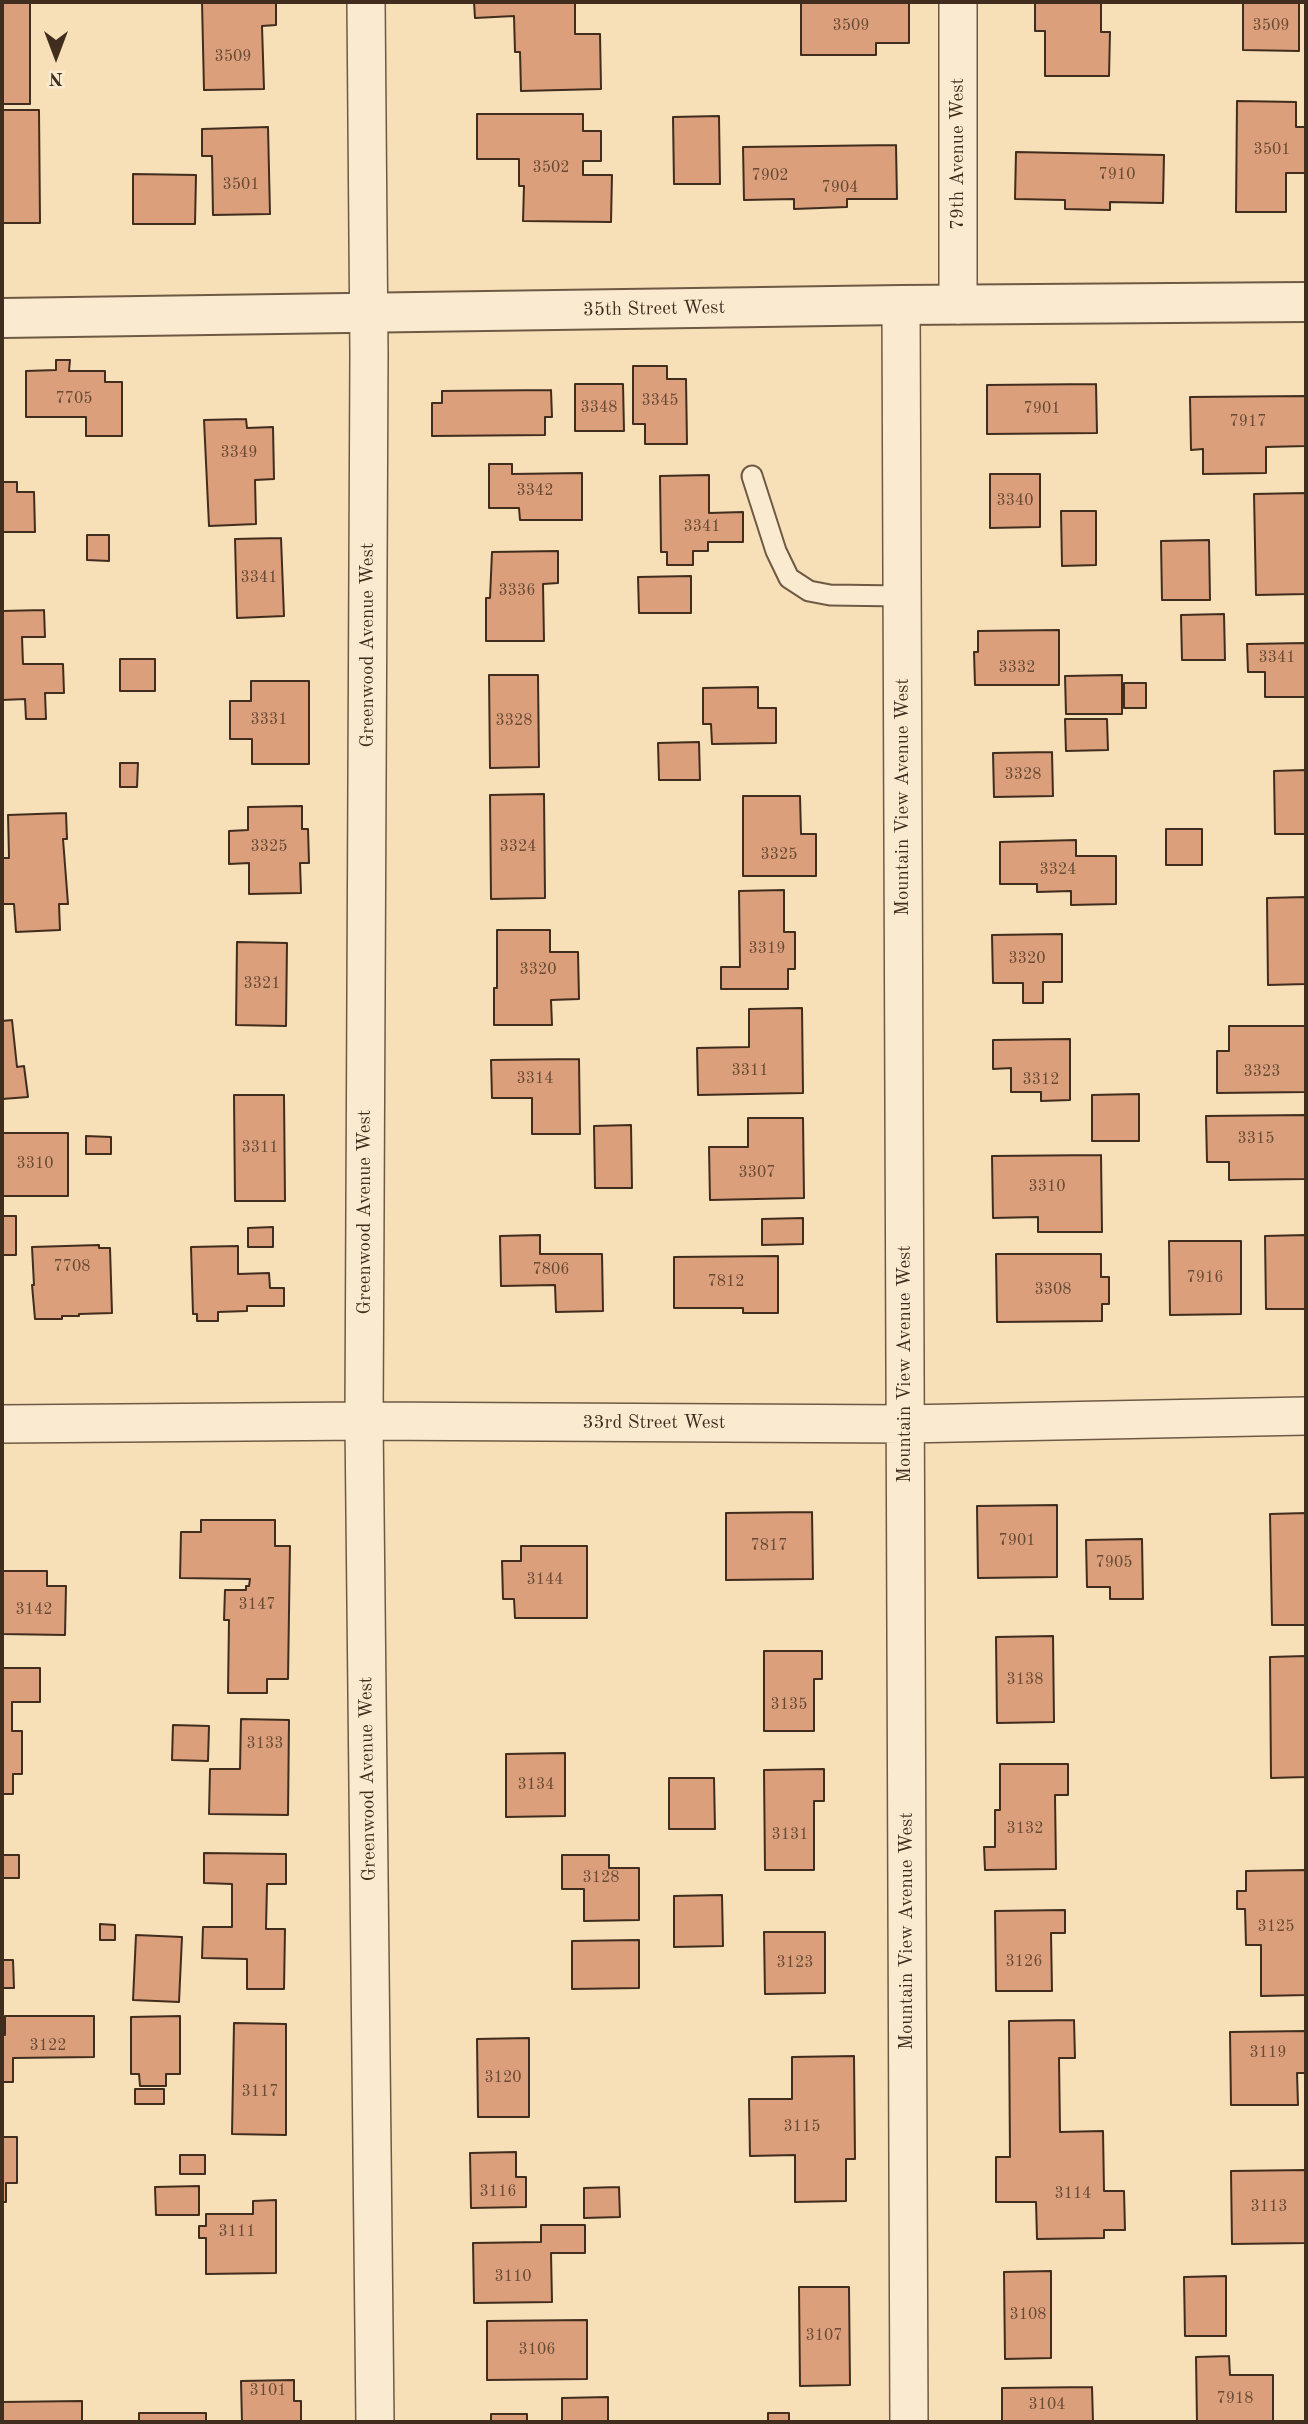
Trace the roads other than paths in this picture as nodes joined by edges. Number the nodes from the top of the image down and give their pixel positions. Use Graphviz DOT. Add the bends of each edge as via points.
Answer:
graph roads {
  1 [pos="366,2"];
  2 [pos="958,2"];
  3 [pos="1306,302"];
  4 [pos="901,305"];
  5 [pos="958,305"];
  6 [pos="369,312"];
  7 [pos="2,318"];
  8 [pos="752,476"];
  9 [pos="902,596"];
  10 [pos="1306,1416"];
  11 [pos="364,1421"];
  12 [pos="2,1424"];
  13 [pos="905,1424"];
  14 [pos="375,2422"];
  15 [pos="909,2422"];
  1 -- 6 [label="street, Greenwood Avenue West"];
  2 -- 5 [label="street, 79th Avenue West"];
  3 -- 5 [label="street, 35th Street West"];
  4 -- 5 [label="street, 35th Street West"];
  4 -- 6 [label="street, 35th Street West"];
  4 -- 9 [label="street, Mountain View Avenue West"];
  6 -- 7 [label="street, 35th Street West"];
  6 -- 11 [label="street, Greenwood Avenue West"];
  8 -- 9 [label="lane" via="789,578 809,591 830,595"];
  9 -- 13 [label="street, Mountain View Avenue West"];
  10 -- 13 [label="street, 33rd Street West"];
  11 -- 12 [label="street, 33rd Street West"];
  11 -- 13 [label="street, 33rd Street West"];
  11 -- 14 [label="street, Greenwood Avenue West"];
  13 -- 15 [label="street, Mountain View Avenue West"];
}
